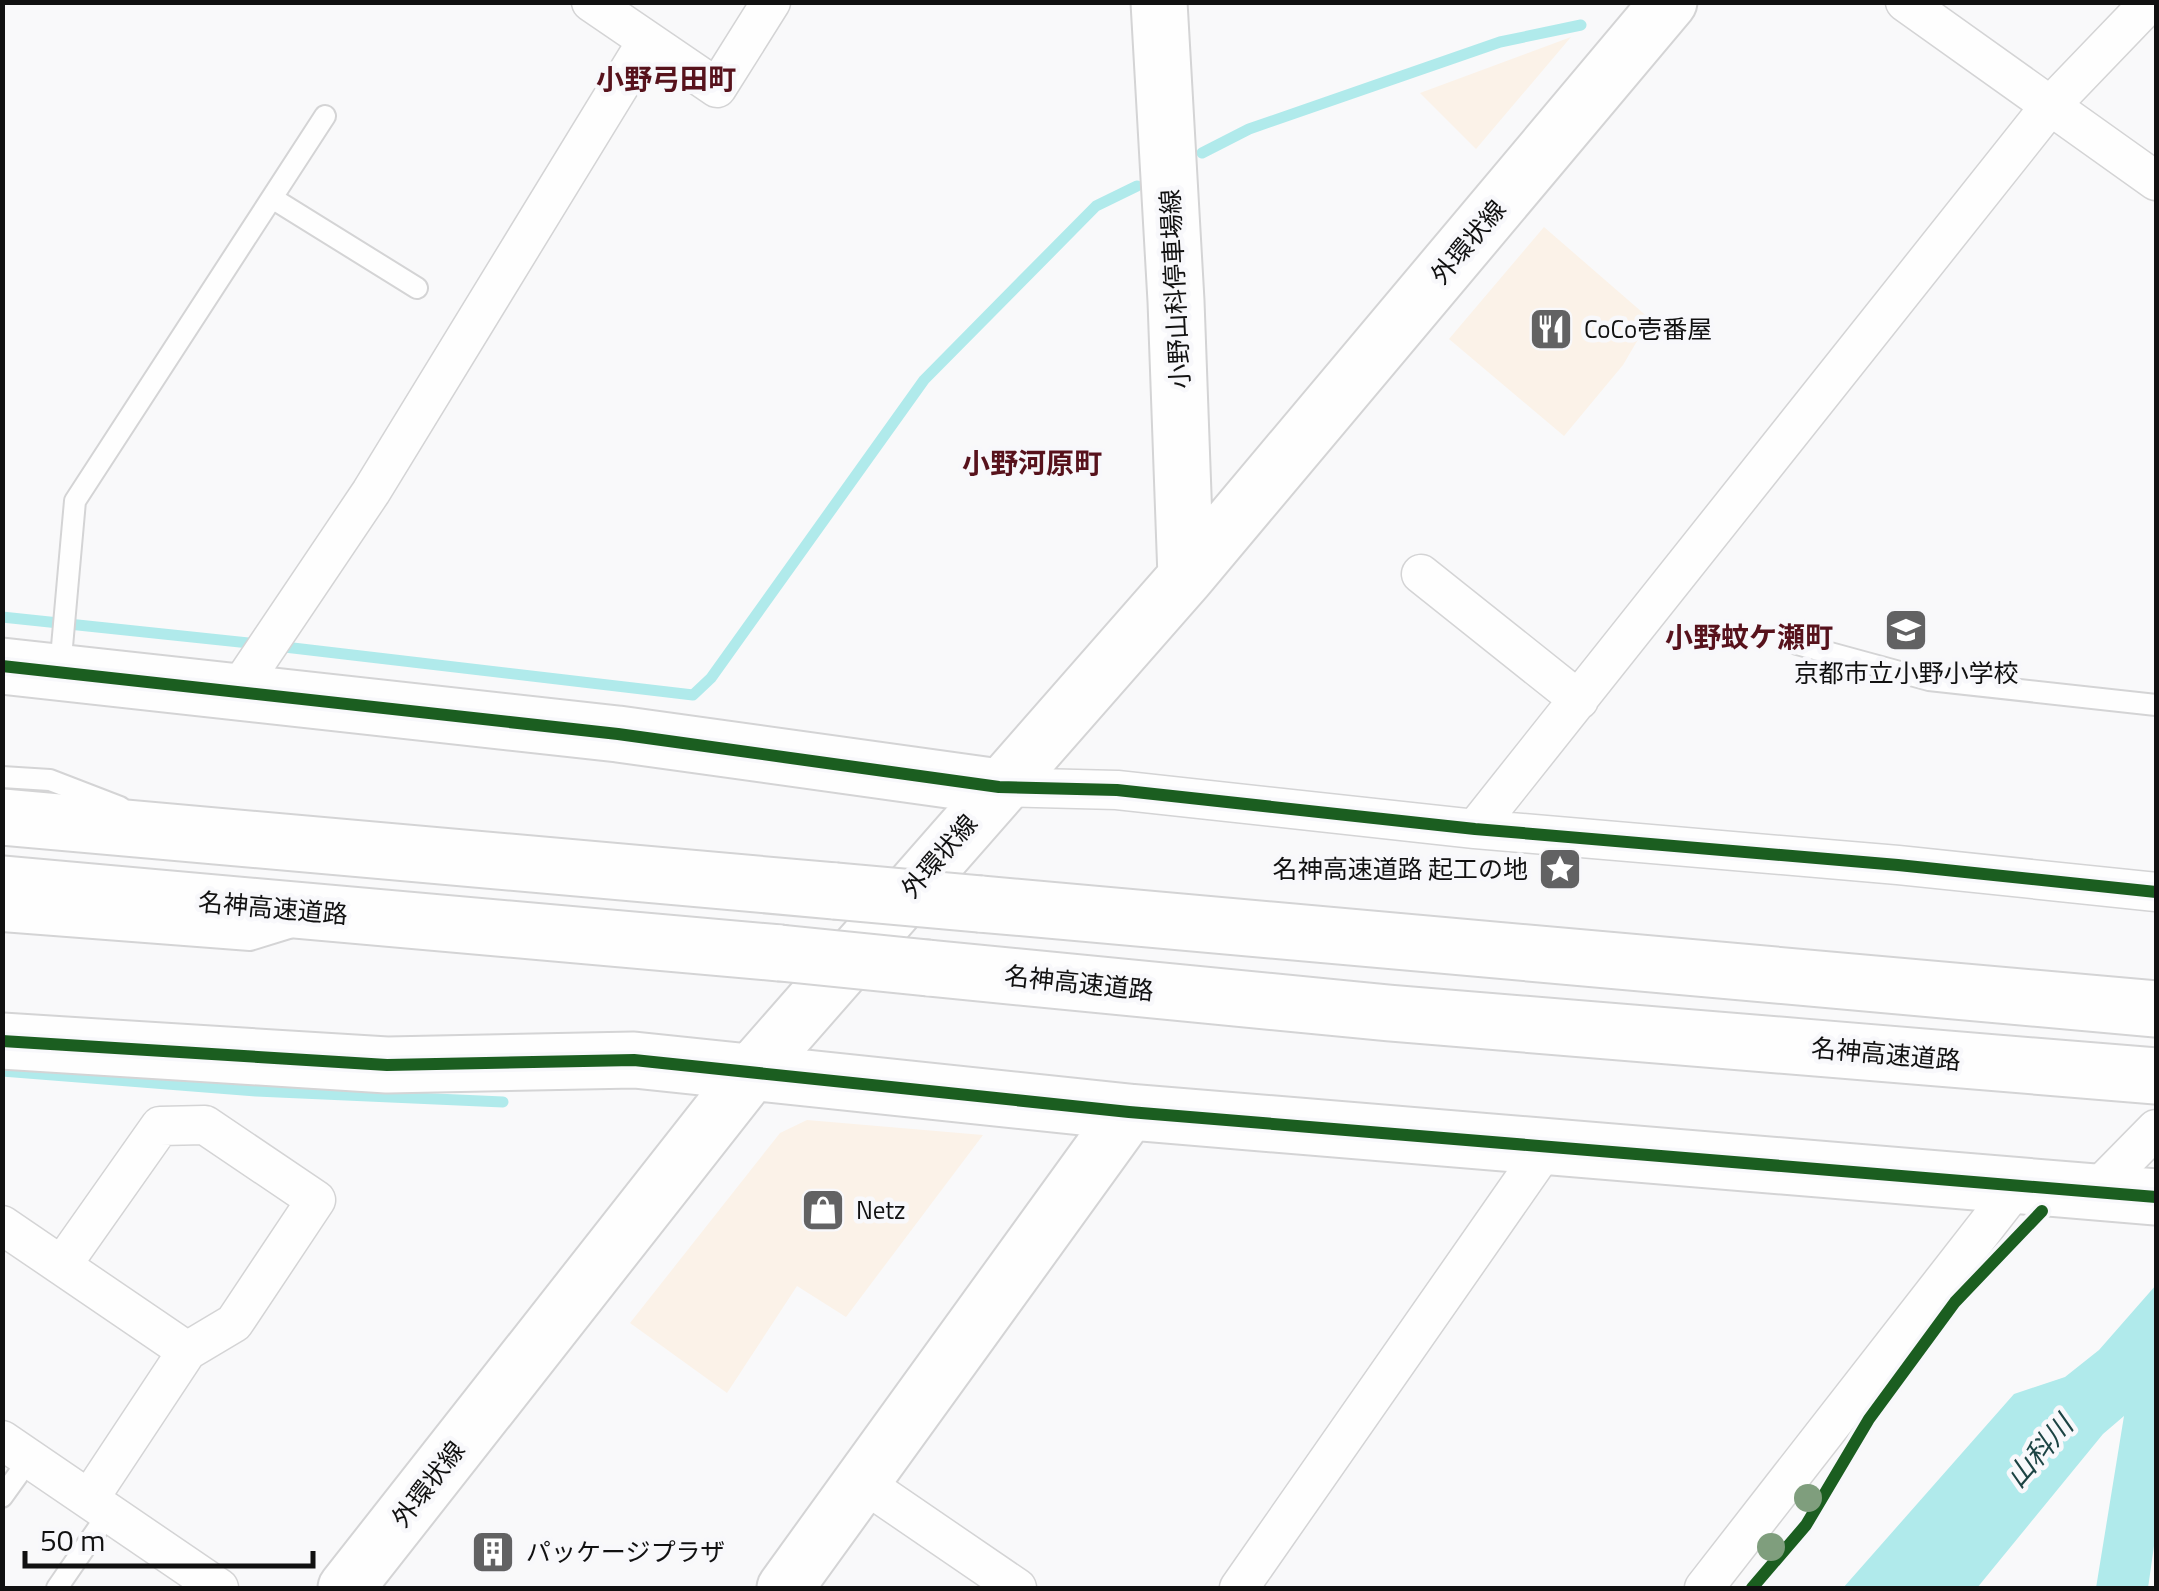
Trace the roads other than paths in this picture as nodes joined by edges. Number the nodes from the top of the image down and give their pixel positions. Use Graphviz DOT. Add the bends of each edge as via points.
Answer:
graph roads {
  1 [pos="590,2"];
  2 [pos="772,2"];
  3 [pos="1159,2"];
  4 [pos="1670,2"];
  5 [pos="1905,2"];
  6 [pos="2150,2"];
  7 [pos="647,41"];
  8 [pos="2050,106"];
  9 [pos="326,116"];
  10 [pos="2156,180"];
  11 [pos="272,198"];
  12 [pos="417,288"];
  13 [pos="1421,574"];
  14 [pos="1186,576"];
  15 [pos="1796,644"];
  16 [pos="62,654"];
  17 [pos="2,666"];
  18 [pos="237,691"];
  19 [pos="1579,700"];
  20 [pos="2156,705"];
  21 [pos="2,777"];
  22 [pos="999,786"];
  23 [pos="2,817"];
  24 [pos="1475,829"];
  25 [pos="192,834"];
  26 [pos="2,884"];
  27 [pos="2156,892"];
  28 [pos="334,914"];
  29 [pos="2,922"];
  30 [pos="2156,1009"];
  31 [pos="6,1048"];
  32 [pos="750,1074"];
  33 [pos="2144,1075"];
  34 [pos="1129,1112"];
  35 [pos="2156,1129"];
  36 [pos="1546,1148"];
  37 [pos="2018,1185"];
  38 [pos="2124,1194"];
  39 [pos="2,1225"];
  40 [pos="62,1265"];
  41 [pos="187,1352"];
  42 [pos="16,1449"];
  43 [pos="862,1482"];
  44 [pos="2,1497"];
  45 [pos="99,1506"];
  46 [pos="57,1588"];
  47 [pos="219,1588"];
  48 [pos="346,1588"];
  49 [pos="785,1588"];
  50 [pos="1017,1588"];
  51 [pos="1239,1588"];
  52 [pos="1704,1588"];
  1 -- 7 [label="street"];
  2 -- 7 [label="street" via="718,88"];
  3 -- 14 [label="main road, 小野山科停車場線"];
  4 -- 14 [label="main road, 外環状線"];
  5 -- 8 [label="street"];
  6 -- 8 [label="street"];
  7 -- 18 [label="street" via="371,492"];
  8 -- 10 [label="street"];
  8 -- 19 [label="street"];
  9 -- 11 [label="lane"];
  11 -- 12 [label="lane"];
  11 -- 16 [label="lane" via="75,501"];
  13 -- 19 [label="street"];
  14 -- 22 [label="main road, 外環状線"];
  15 -- 20 [label="lane" via="1929,680"];
  16 -- 17 [label="main road"];
  16 -- 18 [label="main road"];
  18 -- 22 [label="main road" via="729,747"];
  19 -- 24 [label="street"];
  21 -- 25 [label="lane" via="50,780"];
  22 -- 24 [label="street" via="1117,790"];
  22 -- 32 [label="main road, 外環状線"];
  23 -- 25 [label="main road"];
  24 -- 27 [label="street"];
  25 -- 30 [label="main road, bridge"];
  26 -- 28 [label="main road, 名神高速道路"];
  28 -- 29 [label="lane" via="250,940"];
  28 -- 33 [label="main road, 名神高速道路, bridge" via="1389,1013"];
  31 -- 32 [label="main road" via="386,1065 634,1060"];
  32 -- 34 [label="main road"];
  32 -- 48 [label="main road, 外環状線"];
  34 -- 36 [label="main road"];
  34 -- 43 [label="main road"];
  35 -- 38 [label="street"];
  36 -- 37 [label="main road"];
  36 -- 51 [label="street"];
  37 -- 38 [label="main road"];
  37 -- 52 [label="street"];
  39 -- 40 [label="street"];
  40 -- 41 [label="street"];
  40 -- 41 [label="street" via="160,1126 205,1125 316,1200 234,1323"];
  41 -- 45 [label="street"];
  42 -- 44 [label="lane"];
  42 -- 45 [label="street"];
  43 -- 49 [label="main road"];
  43 -- 50 [label="street"];
  45 -- 46 [label="lane"];
  45 -- 47 [label="street"];
}
